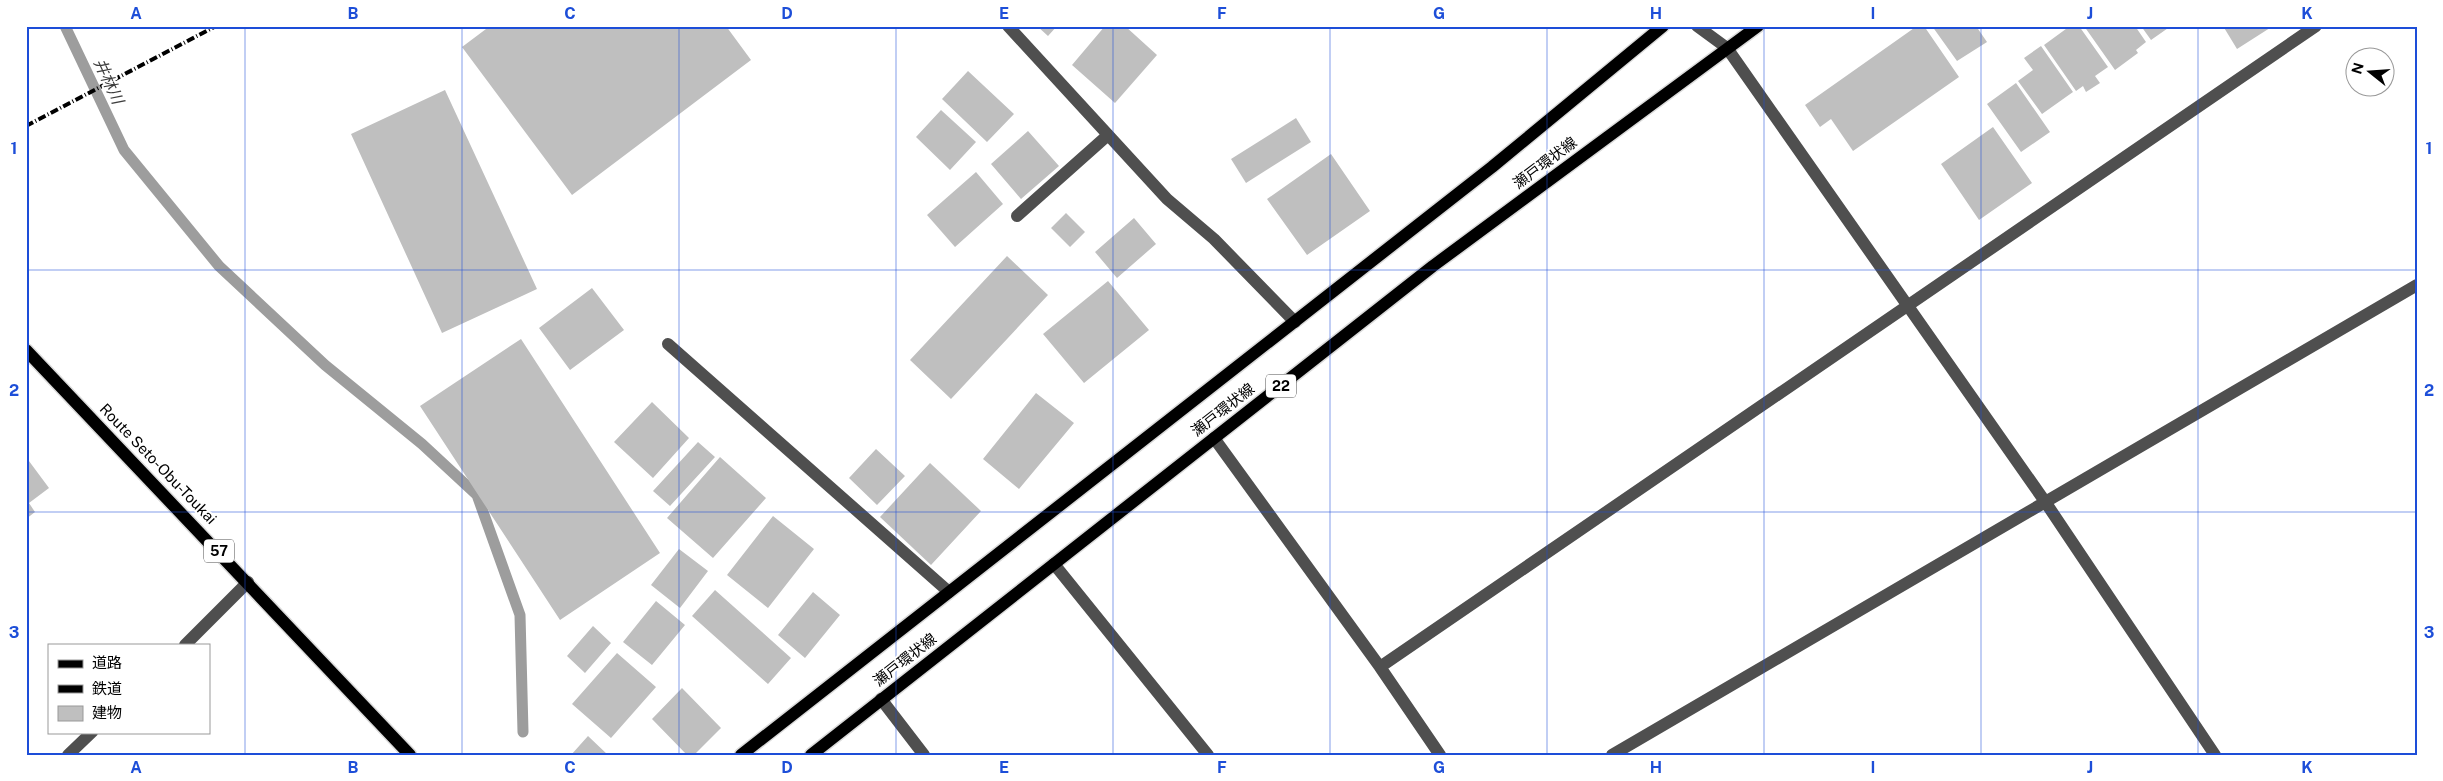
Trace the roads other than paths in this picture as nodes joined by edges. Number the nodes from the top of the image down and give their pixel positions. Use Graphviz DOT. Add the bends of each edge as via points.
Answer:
graph roads {
  1 [pos="1008,26"];
  2 [pos="1663,26"];
  3 [pos="1697,26"];
  4 [pos="1758,26"];
  5 [pos="2316,26"];
  6 [pos="1727,48"];
  7 [pos="1108,135"];
  8 [pos="1017,216"];
  9 [pos="2417,285"];
  10 [pos="1908,305"];
  11 [pos="1295,322"];
  12 [pos="668,344"];
  13 [pos="26,350"];
  14 [pos="1214,438"];
  15 [pos="2046,503"];
  16 [pos="1054,564"];
  17 [pos="248,582"];
  18 [pos="949,592"];
  19 [pos="185,644"];
  20 [pos="1380,667"];
  21 [pos="881,699"];
  22 [pos="90,734"];
  23 [pos="68,755"];
  24 [pos="410,755"];
  25 [pos="741,755"];
  26 [pos="810,755"];
  27 [pos="924,755"];
  28 [pos="1208,755"];
  29 [pos="1440,755"];
  30 [pos="1612,755"];
  31 [pos="2215,755"];
  1 -- 7 [label="street"];
  2 -- 11 [label="main road, 瀬戸環状線" via="1492,167"];
  3 -- 6 [label="street"];
  4 -- 6 [label="main road, 瀬戸環状線 / 22"];
  5 -- 10 [label="street"];
  6 -- 10 [label="street"];
  6 -- 14 [label="main road, 瀬戸環状線 / 22" via="1433,266"];
  7 -- 8 [label="street"];
  7 -- 11 [label="street" via="1167,199 1214,239"];
  9 -- 15 [label="street"];
  10 -- 15 [label="street"];
  10 -- 20 [label="street"];
  11 -- 18 [label="main road, 瀬戸環状線"];
  12 -- 18 [label="street"];
  13 -- 17 [label="main road, Route Seto-Obu-Toukai / 57"];
  14 -- 16 [label="main road, 瀬戸環状線 / 22"];
  14 -- 20 [label="street"];
  15 -- 30 [label="street"];
  15 -- 31 [label="street"];
  16 -- 21 [label="main road, 瀬戸環状線 / 22"];
  16 -- 28 [label="street"];
  17 -- 19 [label="street"];
  17 -- 24 [label="main road, Route Seto-Obu-Toukai / 57"];
  18 -- 25 [label="main road, 瀬戸環状線"];
  20 -- 29 [label="street"];
  21 -- 26 [label="main road, 瀬戸環状線 / 22"];
  21 -- 27 [label="street"];
  22 -- 23 [label="street"];
}
